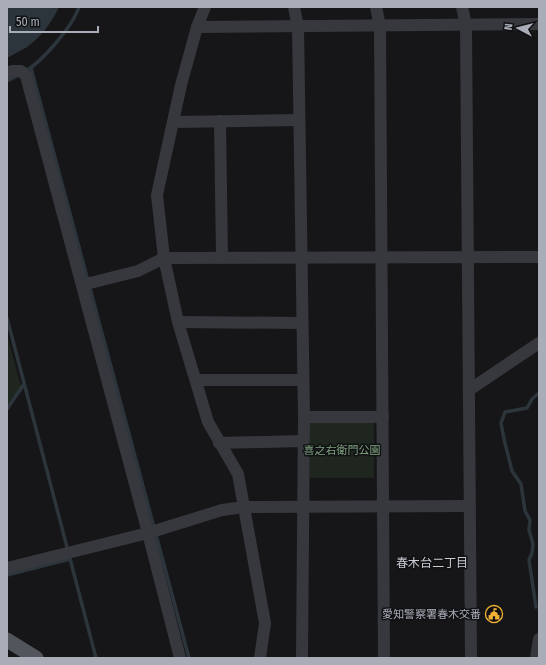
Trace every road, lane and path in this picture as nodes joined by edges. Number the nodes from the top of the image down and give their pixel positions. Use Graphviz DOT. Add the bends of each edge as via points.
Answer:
graph roads {
  1 [pos="205,7"];
  2 [pos="294,7"];
  3 [pos="376,7"];
  4 [pos="462,7"];
  5 [pos="466,24"];
  6 [pos="539,24"];
  7 [pos="380,26"];
  8 [pos="298,27"];
  9 [pos="197,28"];
  10 [pos="7,74"];
  11 [pos="298,120"];
  12 [pos="220,121"];
  13 [pos="174,122"];
  14 [pos="539,257"];
  15 [pos="164,258"];
  16 [pos="222,258"];
  17 [pos="300,258"];
  18 [pos="380,258"];
  19 [pos="468,258"];
  20 [pos="82,285"];
  21 [pos="178,322"];
  22 [pos="302,323"];
  23 [pos="539,343"];
  24 [pos="196,380"];
  25 [pos="303,380"];
  26 [pos="469,390"];
  27 [pos="304,417"];
  28 [pos="383,417"];
  29 [pos="303,441"];
  30 [pos="219,443"];
  31 [pos="384,505"];
  32 [pos="470,506"];
  33 [pos="244,507"];
  34 [pos="302,507"];
  35 [pos="148,533"];
  36 [pos="7,568"];
  37 [pos="539,639"];
  38 [pos="7,640"];
  39 [pos="36,658"];
  40 [pos="180,658"];
  41 [pos="260,658"];
  42 [pos="302,658"];
  43 [pos="384,658"];
  44 [pos="470,658"];
  45 [pos="536,658"];
  1 -- 9 [label="street"];
  2 -- 8 [label="street"];
  3 -- 7 [label="street"];
  4 -- 5 [label="street"];
  5 -- 6 [label="street"];
  5 -- 7 [label="street"];
  5 -- 19 [label="street"];
  7 -- 8 [label="street"];
  7 -- 18 [label="street"];
  8 -- 9 [label="street"];
  8 -- 11 [label="street"];
  9 -- 13 [label="street"];
  10 -- 20 [label="street" via="21,71 26,76"];
  11 -- 12 [label="street"];
  11 -- 17 [label="street"];
  12 -- 13 [label="street"];
  12 -- 16 [label="street"];
  13 -- 15 [label="street" via="157,195"];
  14 -- 19 [label="street"];
  15 -- 16 [label="street"];
  15 -- 20 [label="street" via="138,271"];
  15 -- 21 [label="street"];
  16 -- 17 [label="street"];
  17 -- 18 [label="street"];
  17 -- 22 [label="street"];
  18 -- 19 [label="street"];
  18 -- 28 [label="street"];
  19 -- 26 [label="street"];
  20 -- 35 [label="street"];
  21 -- 22 [label="street"];
  21 -- 24 [label="street"];
  22 -- 25 [label="street"];
  23 -- 26 [label="street"];
  24 -- 25 [label="street"];
  24 -- 30 [label="street" via="208,422"];
  25 -- 27 [label="street"];
  26 -- 32 [label="street"];
  27 -- 28 [label="street"];
  27 -- 29 [label="street"];
  28 -- 31 [label="street"];
  29 -- 30 [label="street"];
  29 -- 34 [label="street"];
  30 -- 33 [label="street" via="238,474"];
  31 -- 32 [label="street"];
  31 -- 34 [label="street"];
  31 -- 43 [label="street"];
  32 -- 44 [label="street"];
  33 -- 34 [label="street"];
  33 -- 35 [label="street" via="222,510"];
  33 -- 41 [label="street" via="265,623"];
  34 -- 42 [label="street"];
  35 -- 36 [label="street"];
  35 -- 40 [label="street"];
  37 -- 45 [label="street"];
  38 -- 39 [label="main road"];
}
